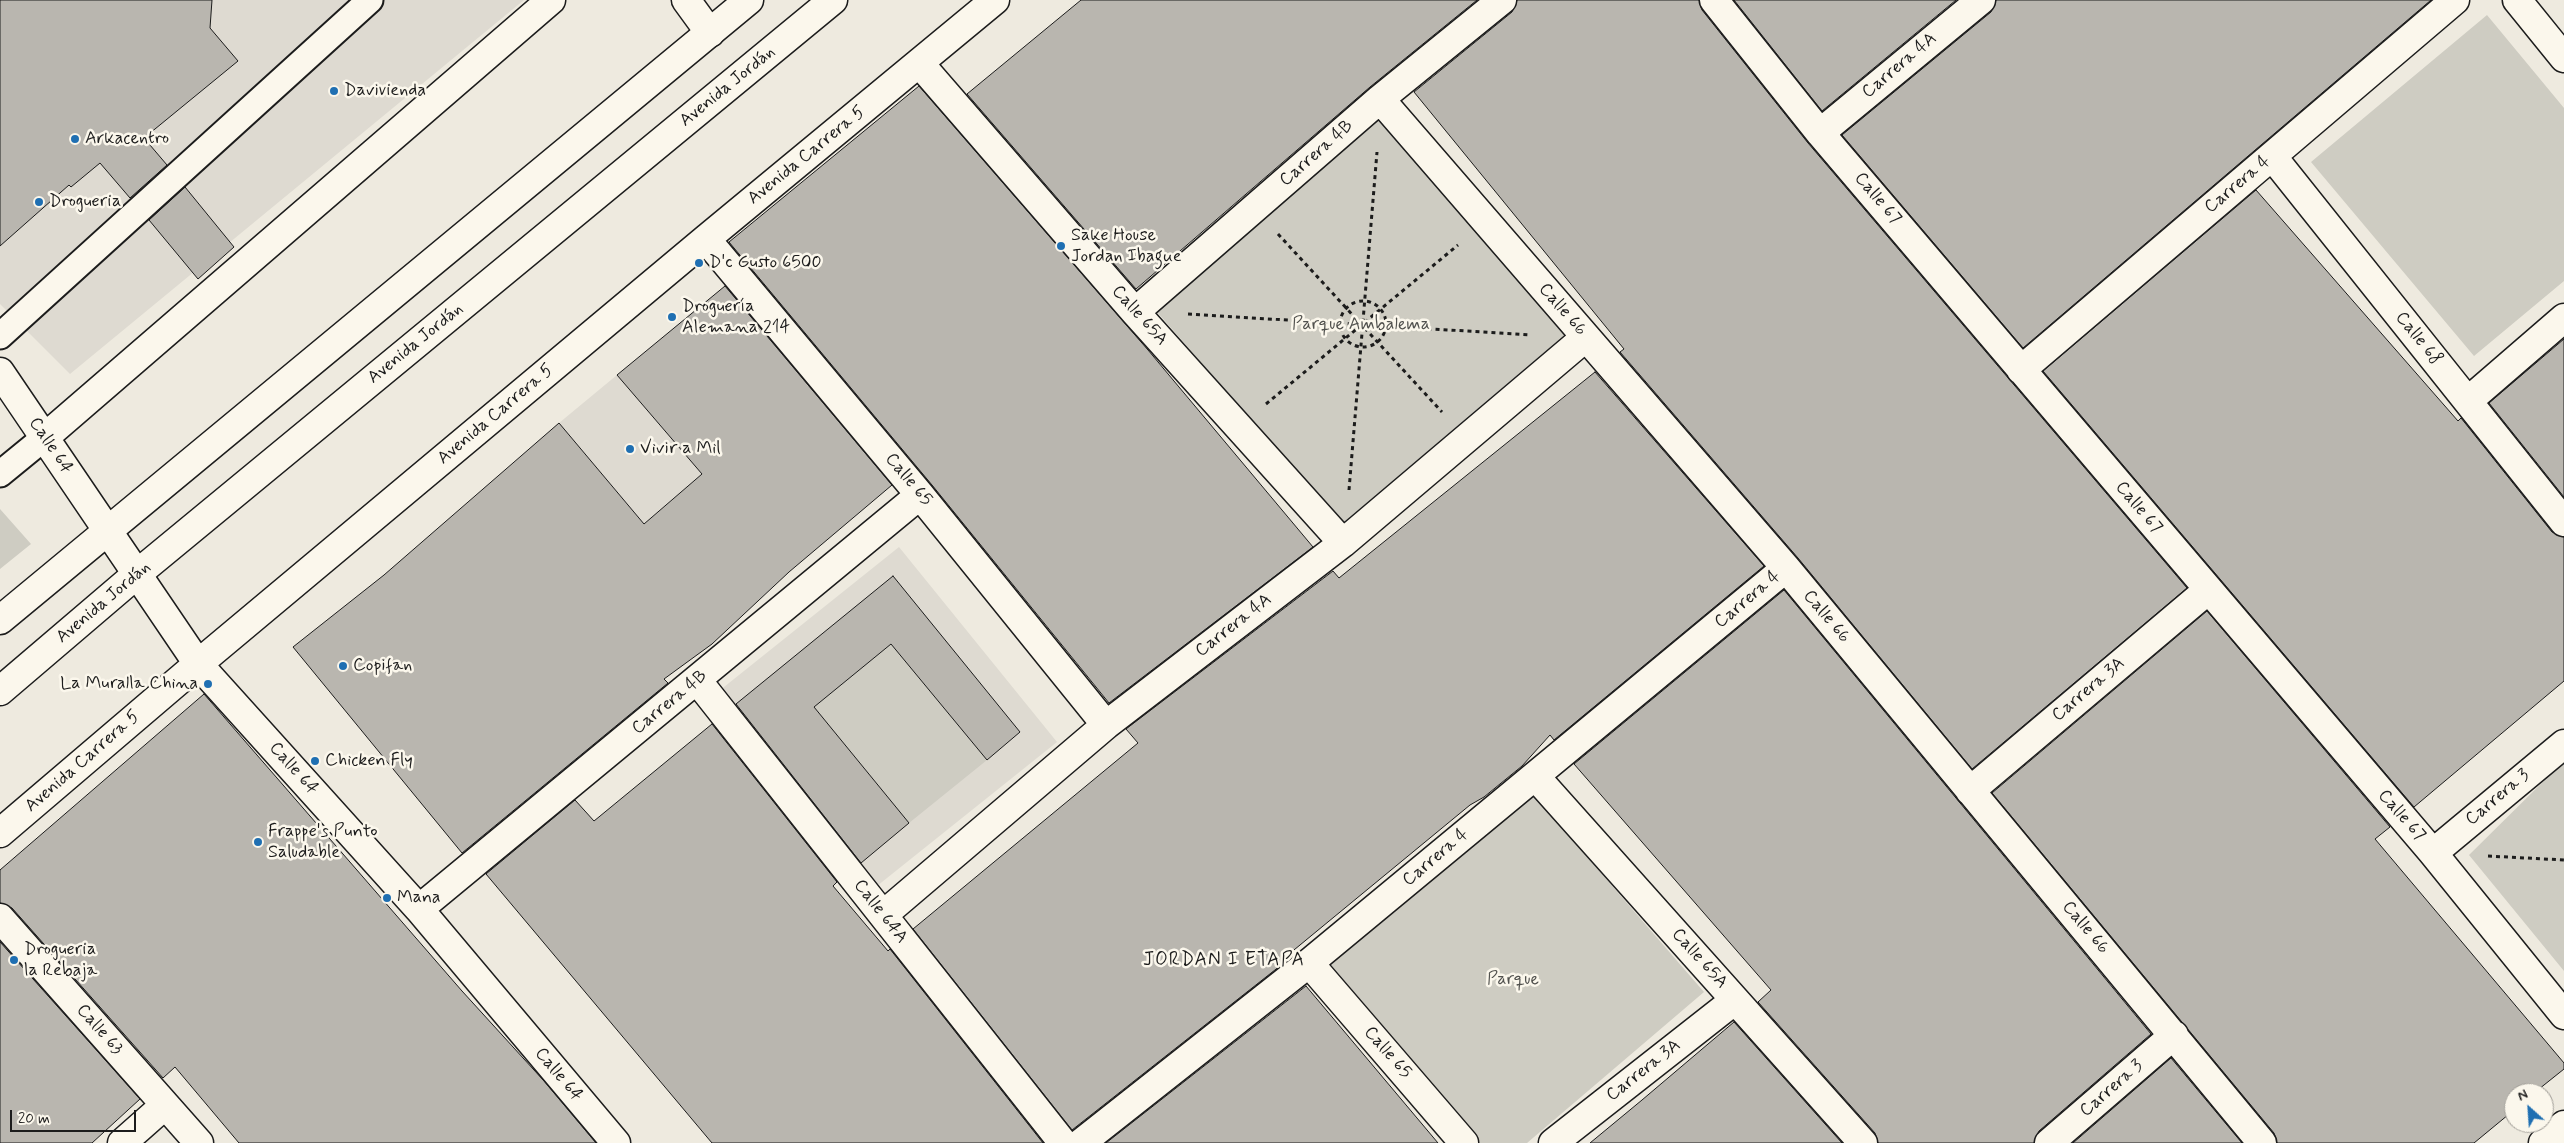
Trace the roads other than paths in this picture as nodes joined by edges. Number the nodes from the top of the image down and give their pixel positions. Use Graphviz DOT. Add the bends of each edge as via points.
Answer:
graph roads {
  1 [pos="370,0"];
  2 [pos="551,0"];
  3 [pos="686,0"];
  4 [pos="749,0"];
  5 [pos="833,0"];
  6 [pos="995,0"];
  7 [pos="1502,0"];
  8 [pos="1714,0"];
  9 [pos="1980,0"];
  10 [pos="2455,0"];
  11 [pos="2517,0"];
  12 [pos="710,33"];
  13 [pos="2564,58"];
  14 [pos="920,64"];
  15 [pos="1380,98"];
  16 [pos="1820,133"];
  17 [pos="2272,156"];
  18 [pos="706,239"];
  19 [pos="1135,312"];
  20 [pos="2564,318"];
  21 [pos="0,336"];
  22 [pos="1586,337"];
  23 [pos="2021,370"];
  24 [pos="0,372"];
  25 [pos="2468,402"];
  26 [pos="44,438"];
  27 [pos="0,474"];
  28 [pos="920,495"];
  29 [pos="2564,522"];
  30 [pos="108,531"];
  31 [pos="1342,543"];
  32 [pos="1786,568"];
  33 [pos="136,574"];
  34 [pos="2208,590"];
  35 [pos="0,620"];
  36 [pos="198,664"];
  37 [pos="697,680"];
  38 [pos="0,691"];
  39 [pos="1106,725"];
  40 [pos="2564,744"];
  41 [pos="1535,776"];
  42 [pos="1970,791"];
  43 [pos="0,833"];
  44 [pos="2433,853"];
  45 [pos="419,909"];
  46 [pos="883,915"];
  47 [pos="0,918"];
  48 [pos="1309,963"];
  49 [pos="1735,1000"];
  50 [pos="2564,1015"];
  51 [pos="2174,1035"];
  52 [pos="165,1105"];
  53 [pos="2564,1125"];
  54 [pos="610,1141"];
  55 [pos="122,1143"];
  56 [pos="199,1143"];
  57 [pos="1063,1143"];
  58 [pos="1081,1143"];
  59 [pos="1464,1143"];
  60 [pos="1553,1143"];
  61 [pos="1863,1143"];
  62 [pos="2049,1143"];
  63 [pos="2262,1143"];
  64 [pos="2543,1143"];
  1 -- 21 [label="lane"];
  2 -- 26 [label="street"];
  3 -- 12 [label="street"];
  4 -- 12 [label="street"];
  5 -- 33 [label="street, Avenida Jordán"];
  6 -- 14 [label="street, Avenida Carrera 5"];
  7 -- 15 [label="street, Carrera 4B"];
  8 -- 16 [label="street, Calle 67"];
  9 -- 16 [label="street, Carrera 4A"];
  10 -- 17 [label="street, Carrera 4"];
  11 -- 13 [label="street"];
  12 -- 30 [label="street"];
  14 -- 18 [label="street, Avenida Carrera 5"];
  14 -- 19 [label="street, Calle 65A"];
  15 -- 19 [label="street, Carrera 4B"];
  15 -- 22 [label="street, Calle 66"];
  16 -- 23 [label="street, Calle 67"];
  17 -- 23 [label="street, Carrera 4"];
  17 -- 25 [label="street, Calle 68"];
  18 -- 28 [label="street, Calle 65"];
  18 -- 36 [label="street, Avenida Carrera 5"];
  19 -- 31 [label="street, Calle 65A"];
  20 -- 25 [label="street"];
  22 -- 31 [label="street, Carrera 4A"];
  22 -- 32 [label="street, Calle 66"];
  23 -- 34 [label="street, Calle 67"];
  24 -- 26 [label="street, Calle 64"];
  25 -- 29 [label="street, Calle 68"];
  26 -- 27 [label="lane"];
  26 -- 30 [label="street, Calle 64"];
  28 -- 37 [label="street, Carrera 4B"];
  28 -- 39 [label="street, Calle 65"];
  30 -- 33 [label="street, Calle 64"];
  30 -- 35 [label="street"];
  31 -- 39 [label="street, Carrera 4A"];
  32 -- 41 [label="street, Carrera 4"];
  32 -- 42 [label="street, Calle 66"];
  33 -- 36 [label="street, Calle 64"];
  33 -- 38 [label="street, Avenida Jordán"];
  34 -- 42 [label="street, Carrera 3A"];
  34 -- 44 [label="street, Calle 67"];
  36 -- 43 [label="street, Avenida Carrera 5"];
  36 -- 45 [label="street, Calle 64"];
  37 -- 45 [label="street, Carrera 4B"];
  37 -- 46 [label="street, Calle 64A"];
  39 -- 46 [label="street, Carrera 4A"];
  40 -- 44 [label="street, Carrera 3"];
  41 -- 48 [label="street, Carrera 4"];
  41 -- 49 [label="street, Calle 65A"];
  42 -- 51 [label="street, Calle 66"];
  44 -- 50 [label="street, Calle 67"];
  45 -- 54 [label="street, Calle 64"];
  46 -- 57 [label="street, Calle 64A"];
  47 -- 52 [label="street, Calle 63"];
  48 -- 58 [label="street, Carrera 4"];
  48 -- 59 [label="street, Calle 65"];
  49 -- 60 [label="street, Carrera 3A"];
  49 -- 61 [label="street, Calle 65A"];
  51 -- 62 [label="street, Carrera 3"];
  51 -- 63 [label="street, Calle 66"];
  52 -- 55 [label="street"];
  52 -- 56 [label="street, Calle 63"];
  53 -- 64 [label="street"];
}
